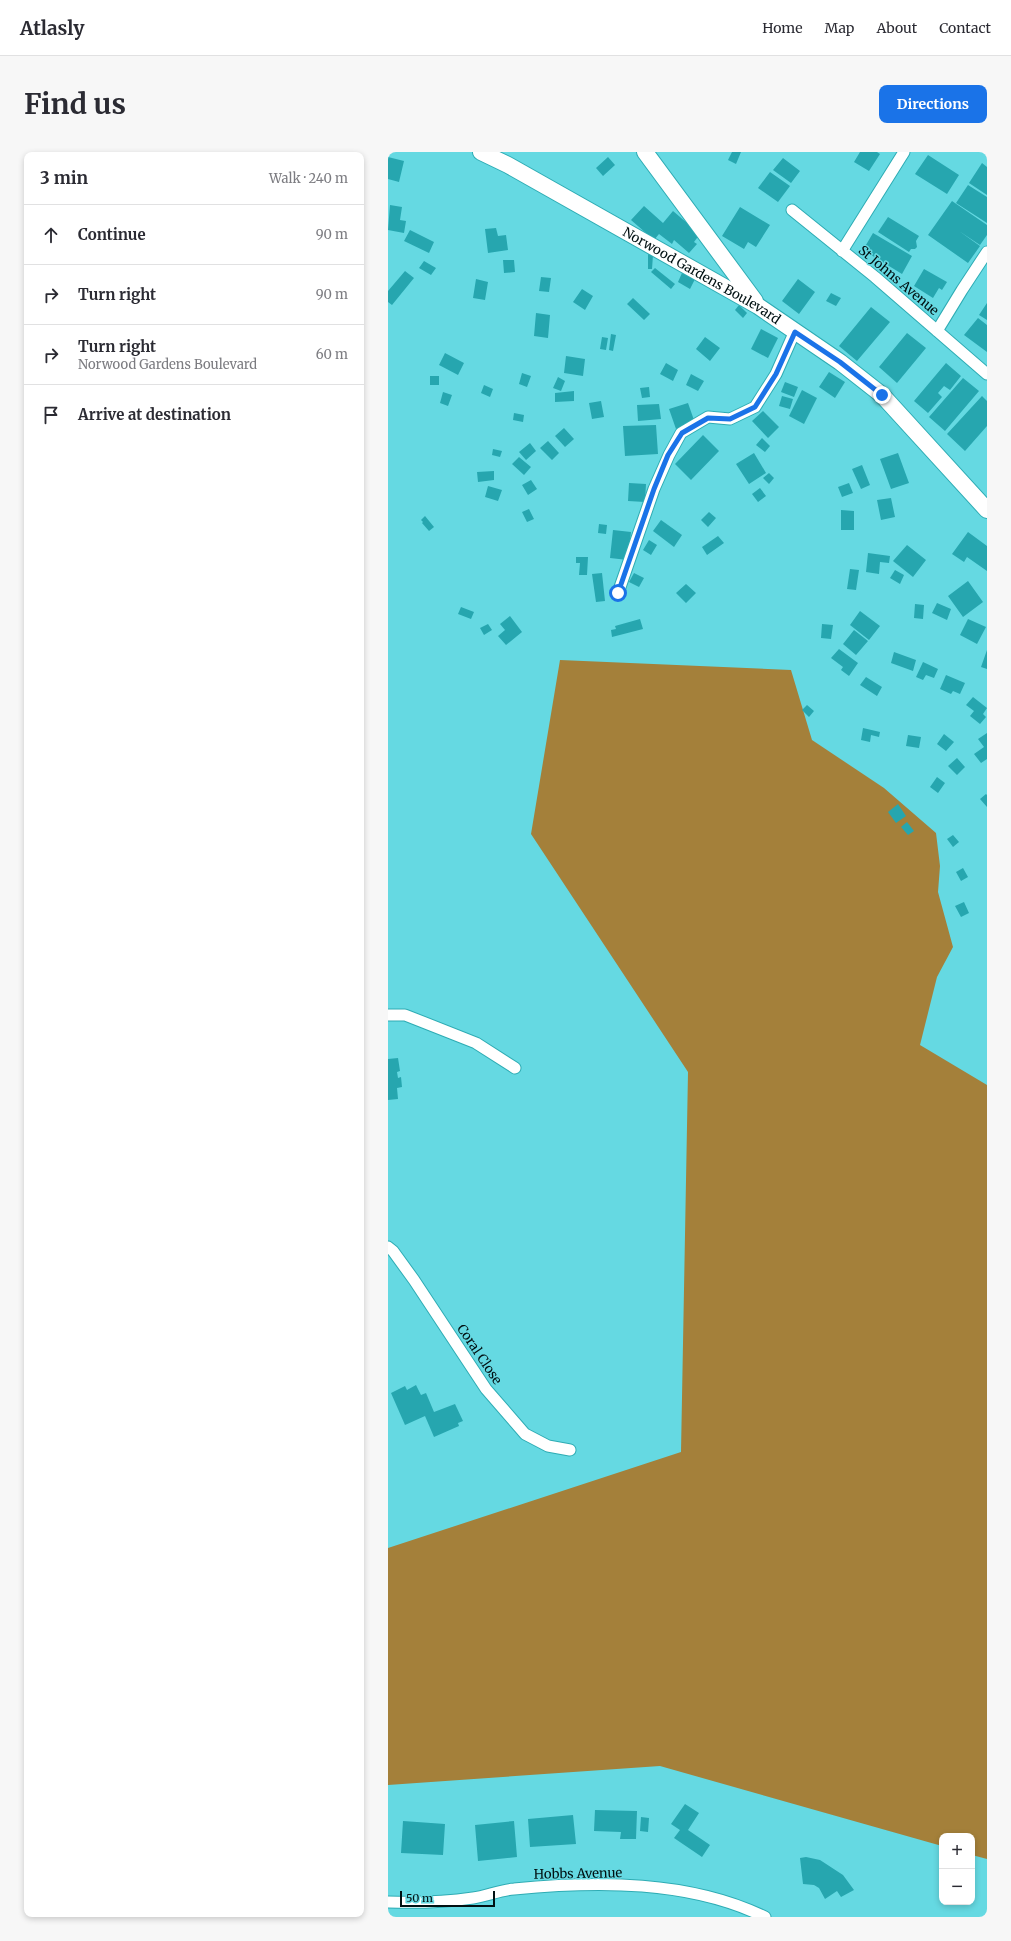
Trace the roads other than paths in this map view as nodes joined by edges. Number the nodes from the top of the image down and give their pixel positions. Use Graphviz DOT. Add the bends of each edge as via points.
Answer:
graph roads {
  1 [pos="481,152"];
  2 [pos="645,152"];
  3 [pos="904,152"];
  4 [pos="792,210"];
  5 [pos="842,250"];
  6 [pos="987,252"];
  7 [pos="758,306"];
  8 [pos="937,331"];
  9 [pos="795,332"];
  10 [pos="987,374"];
  11 [pos="987,510"];
  12 [pos="618,593"];
  13 [pos="388,1016"];
  14 [pos="515,1068"];
  15 [pos="388,1247"];
  16 [pos="570,1450"];
  17 [pos="388,1902"];
  18 [pos="764,1917"];
  1 -- 7 [label="street, Norwood Gardens Boulevard" via="508,164"];
  2 -- 7 [label="street"];
  3 -- 5 [label="street"];
  4 -- 5 [label="street, St Johns Avenue"];
  5 -- 8 [label="street, St Johns Avenue"];
  6 -- 8 [label="street"];
  7 -- 9 [label="street, Norwood Gardens Boulevard"];
  8 -- 10 [label="street, St Johns Avenue"];
  9 -- 11 [label="street, Norwood Gardens Boulevard" via="840,362 882,395"];
  9 -- 12 [label="street" via="776,374 755,407 730,419 708,418 682,433 668,455 654,489"];
  13 -- 14 [label="street" via="405,1015 476,1043"];
  15 -- 16 [label="street, Coral Close" via="414,1280 486,1389 525,1434 548,1446"];
  17 -- 18 [label="street, Hobbs Avenue" via="420,1903 474,1898 513,1889 586,1885 663,1887 741,1905"];
}
